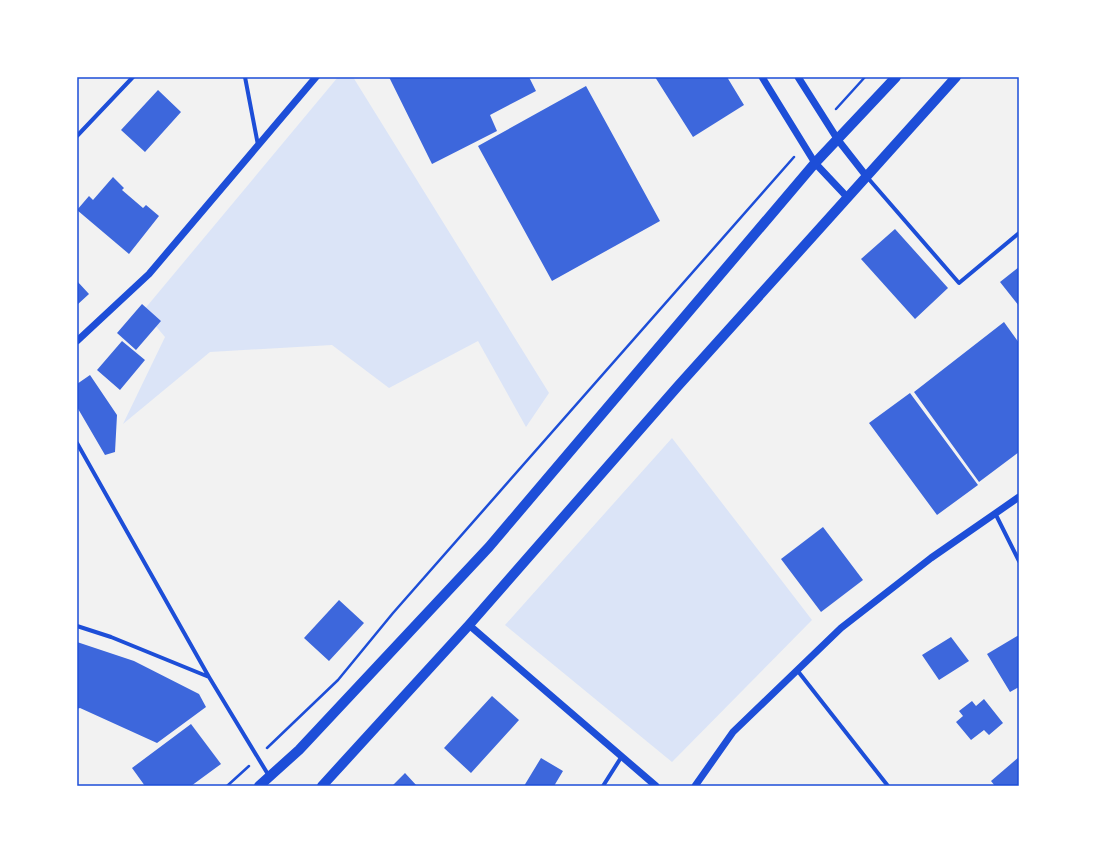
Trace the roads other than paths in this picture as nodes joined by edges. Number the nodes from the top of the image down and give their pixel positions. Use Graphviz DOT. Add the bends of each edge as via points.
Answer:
graph roads {
  1 [pos="133,77"];
  2 [pos="245,77"];
  3 [pos="316,77"];
  4 [pos="762,77"];
  5 [pos="798,77"];
  6 [pos="896,77"];
  7 [pos="956,77"];
  8 [pos="77,136"];
  9 [pos="838,140"];
  10 [pos="258,145"];
  11 [pos="815,163"];
  12 [pos="867,177"];
  13 [pos="848,198"];
  14 [pos="1019,233"];
  15 [pos="77,341"];
  16 [pos="77,442"];
  17 [pos="1019,497"];
  18 [pos="996,515"];
  19 [pos="1019,561"];
  20 [pos="469,624"];
  21 [pos="77,626"];
  22 [pos="797,670"];
  23 [pos="208,677"];
  24 [pos="622,756"];
  25 [pos="269,776"];
  26 [pos="259,786"];
  27 [pos="322,786"];
  28 [pos="603,786"];
  29 [pos="656,786"];
  30 [pos="695,786"];
  31 [pos="888,786"];
  1 -- 8 [label="street"];
  2 -- 10 [label="street"];
  3 -- 10 [label="street"];
  4 -- 11 [label="street"];
  5 -- 9 [label="street"];
  6 -- 9 [label="main road"];
  7 -- 12 [label="main road"];
  9 -- 11 [label="main road"];
  9 -- 12 [label="street"];
  10 -- 15 [label="street" via="149,274"];
  11 -- 13 [label="street"];
  11 -- 25 [label="main road" via="489,547 299,750"];
  12 -- 13 [label="main road"];
  12 -- 14 [label="street" via="959,283"];
  13 -- 20 [label="main road" via="678,386"];
  16 -- 23 [label="street"];
  17 -- 18 [label="street"];
  18 -- 19 [label="street"];
  18 -- 22 [label="street" via="931,558 841,628"];
  20 -- 24 [label="street"];
  20 -- 27 [label="main road"];
  21 -- 23 [label="street"];
  22 -- 30 [label="street" via="733,732"];
  22 -- 31 [label="street"];
  23 -- 25 [label="street"];
  24 -- 28 [label="street"];
  24 -- 29 [label="street"];
  25 -- 26 [label="main road"];
}
